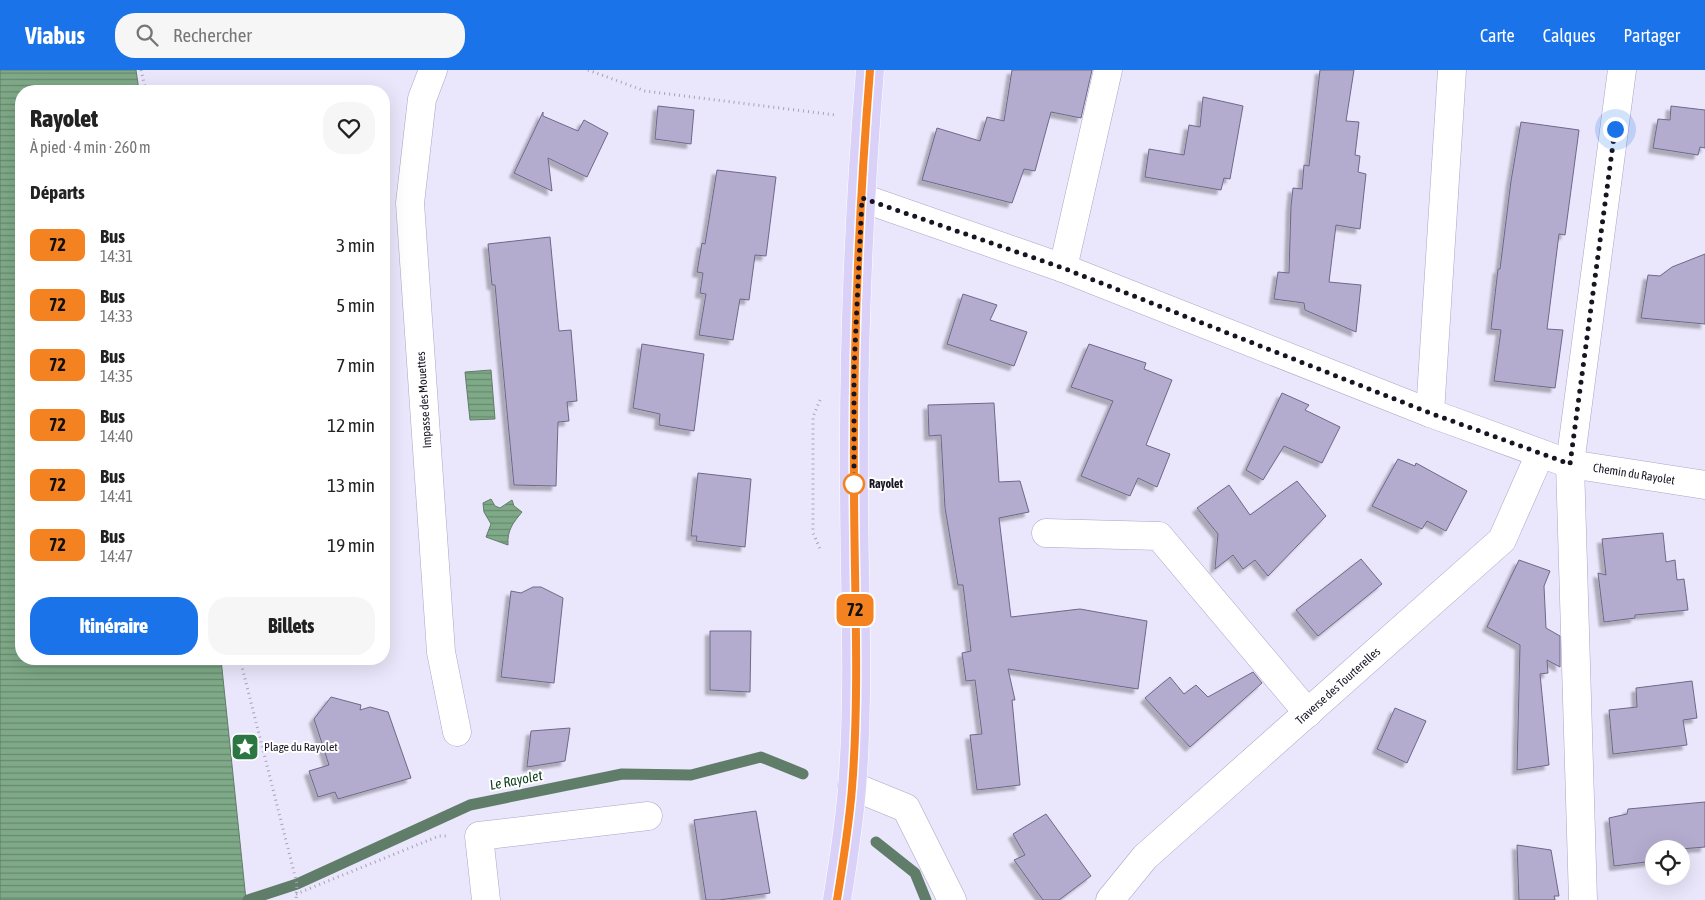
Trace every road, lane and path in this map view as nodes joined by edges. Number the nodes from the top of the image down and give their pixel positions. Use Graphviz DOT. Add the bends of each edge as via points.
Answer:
graph roads {
  1 [pos="141,70"];
  2 [pos="433,70"];
  3 [pos="588,70"];
  4 [pos="870,70"];
  5 [pos="1108,70"];
  6 [pos="1452,70"];
  7 [pos="1622,70"];
  8 [pos="145,85"];
  9 [pos="836,116"];
  10 [pos="862,198"];
  11 [pos="1063,268"];
  12 [pos="1430,413"];
  13 [pos="1540,454"];
  14 [pos="1570,464"];
  15 [pos="1705,485"];
  16 [pos="1046,533"];
  17 [pos="242,665"];
  18 [pos="1308,713"];
  19 [pos="457,732"];
  20 [pos="852,786"];
  21 [pos="648,816"];
  22 [pos="478,836"];
  23 [pos="296,894"];
  24 [pos="296,900"];
  25 [pos="486,900"];
  26 [pos="837,900"];
  27 [pos="952,900"];
  28 [pos="1110,900"];
  29 [pos="1583,900"];
  1 -- 8 [label="path"];
  2 -- 19 [label="street, Impasse des Mouettes" via="422,99 410,203 441,652"];
  3 -- 9 [label="path" via="645,91"];
  4 -- 10 [label="main road"];
  5 -- 11 [label="street"];
  6 -- 12 [label="street"];
  7 -- 14 [label="street"];
  10 -- 11 [label="street, Chemin du Rayolet"];
  10 -- 20 [label="main road" via="854,369 855,683"];
  11 -- 12 [label="street, Chemin du Rayolet"];
  12 -- 13 [label="street, Chemin du Rayolet"];
  13 -- 14 [label="street, Chemin du Rayolet"];
  13 -- 18 [label="street, Traverse des Tourterelles" via="1502,540"];
  14 -- 15 [label="street, Chemin du Rayolet"];
  14 -- 29 [label="street"];
  16 -- 18 [label="street" via="1158,536"];
  17 -- 23 [label="path" via="297,884"];
  18 -- 28 [label="street, Traverse des Tourterelles" via="1145,857"];
  20 -- 26 [label="main road"];
  20 -- 27 [label="street" via="906,808"];
  21 -- 22 [label="street"];
  22 -- 23 [label="path" via="439,836"];
  22 -- 25 [label="street"];
  23 -- 24 [label="path"];
}
